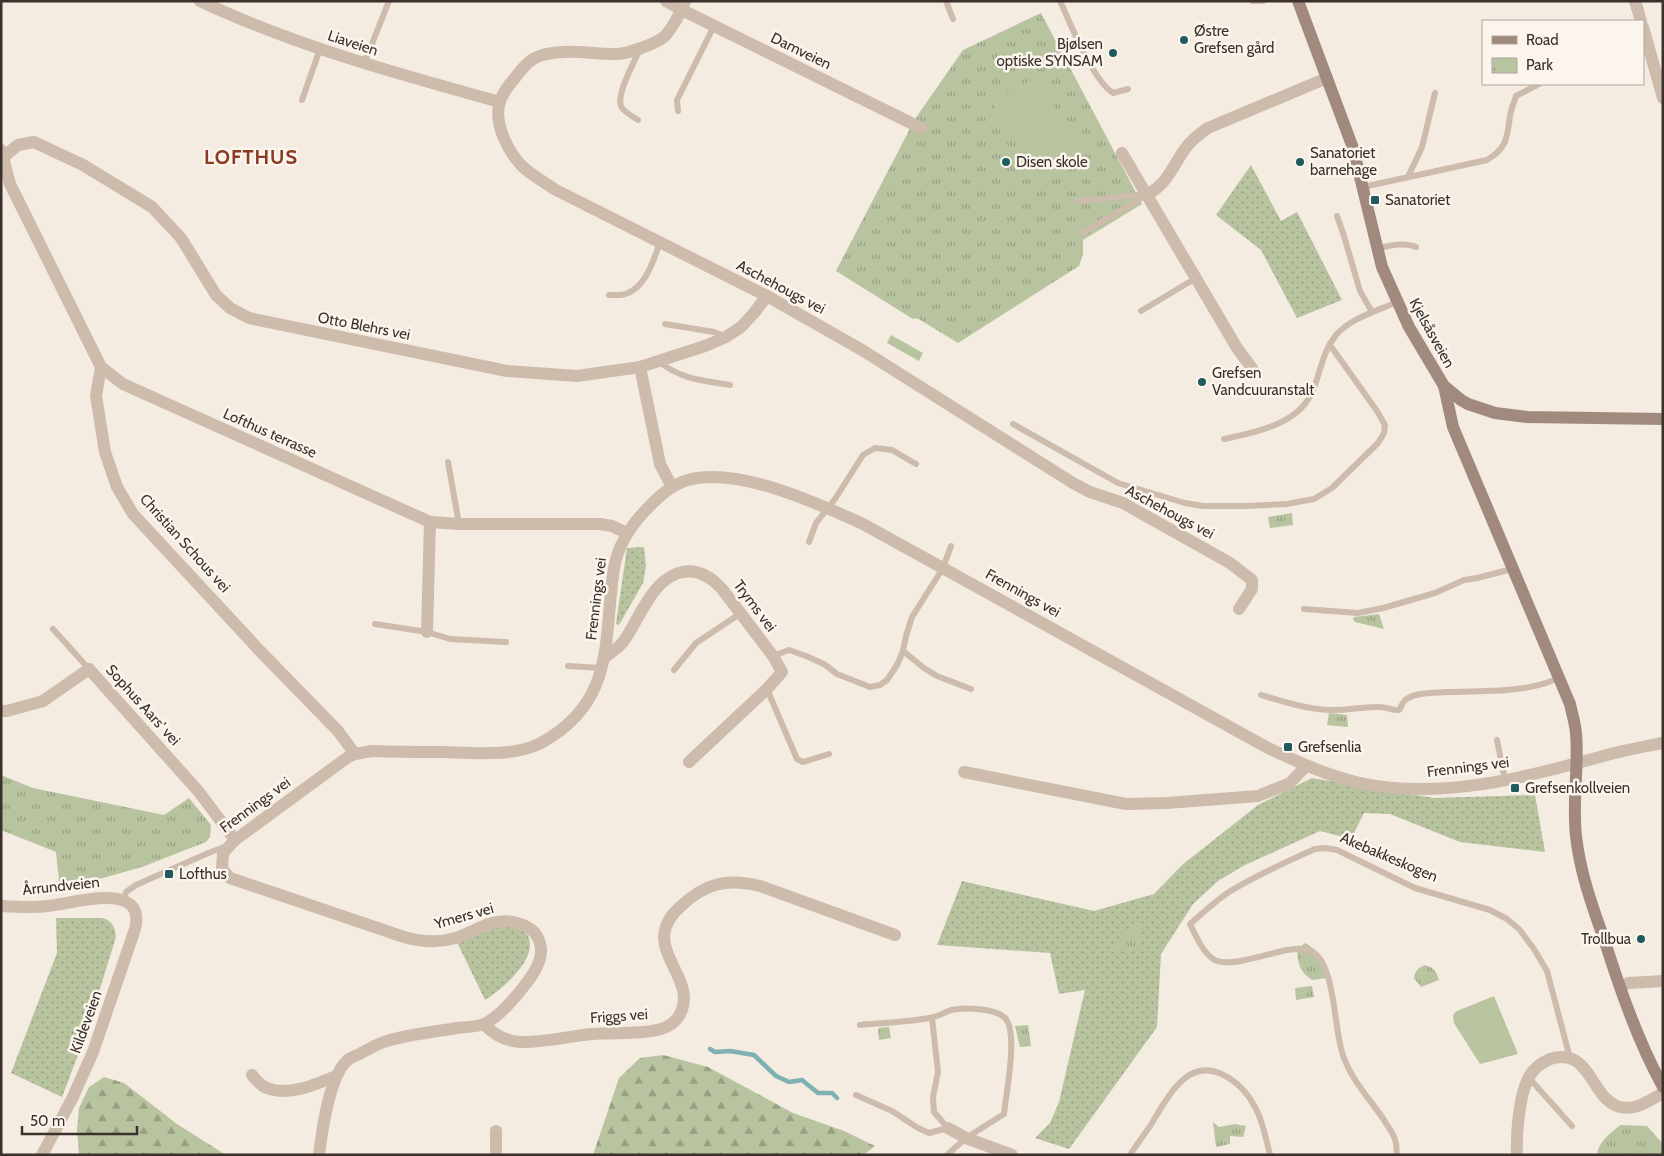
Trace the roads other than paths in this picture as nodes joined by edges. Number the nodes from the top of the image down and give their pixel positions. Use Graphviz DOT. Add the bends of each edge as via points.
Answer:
graph roads {
  1 [pos="200,1"];
  2 [pos="389,1"];
  3 [pos="666,1"];
  4 [pos="946,1"];
  5 [pos="1252,1"];
  6 [pos="1263,1"];
  7 [pos="1298,1"];
  8 [pos="1635,1"];
  9 [pos="1062,2"];
  10 [pos="683,6"];
  11 [pos="953,19"];
  12 [pos="1641,20"];
  13 [pos="714,26"];
  14 [pos="1644,31"];
  15 [pos="640,48"];
  16 [pos="320,49"];
  17 [pos="364,64"];
  18 [pos="1327,78"];
  19 [pos="1537,85"];
  20 [pos="1128,89"];
  21 [pos="1435,93"];
  22 [pos="1663,98"];
  23 [pos="302,100"];
  24 [pos="500,102"];
  25 [pos="678,111"];
  26 [pos="638,120"];
  27 [pos="921,128"];
  28 [pos="1122,153"];
  29 [pos="2,155"];
  30 [pos="1408,177"];
  31 [pos="1363,187"];
  32 [pos="1148,194"];
  33 [pos="1078,201"];
  34 [pos="1337,216"];
  35 [pos="1084,232"];
  36 [pos="660,244"];
  37 [pos="1416,247"];
  38 [pos="1377,249"];
  39 [pos="1196,278"];
  40 [pos="609,295"];
  41 [pos="768,296"];
  42 [pos="1397,302"];
  43 [pos="1141,310"];
  44 [pos="1372,312"];
  45 [pos="665,324"];
  46 [pos="726,337"];
  47 [pos="1330,345"];
  48 [pos="658,361"];
  49 [pos="102,367"];
  50 [pos="640,367"];
  51 [pos="1254,371"];
  52 [pos="730,385"];
  53 [pos="1444,386"];
  54 [pos="1663,419"];
  55 [pos="1013,424"];
  56 [pos="1224,439"];
  57 [pos="448,462"];
  58 [pos="916,464"];
  59 [pos="672,487"];
  60 [pos="828,508"];
  61 [pos="430,522"];
  62 [pos="459,524"];
  63 [pos="627,533"];
  64 [pos="809,542"];
  65 [pos="951,546"];
  66 [pos="943,568"];
  67 [pos="1512,569"];
  68 [pos="1304,609"];
  69 [pos="1239,610"];
  70 [pos="741,614"];
  71 [pos="375,624"];
  72 [pos="54,629"];
  73 [pos="427,632"];
  74 [pos="506,642"];
  75 [pos="903,651"];
  76 [pos="773,656"];
  77 [pos="603,662"];
  78 [pos="568,666"];
  79 [pos="89,669"];
  80 [pos="674,670"];
  81 [pos="1559,677"];
  82 [pos="767,689"];
  83 [pos="971,689"];
  84 [pos="1261,696"];
  85 [pos="1,711"];
  86 [pos="1497,740"];
  87 [pos="1663,743"];
  88 [pos="355,754"];
  89 [pos="829,754"];
  90 [pos="689,762"];
  91 [pos="1576,764"];
  92 [pos="1306,766"];
  93 [pos="964,772"];
  94 [pos="1505,780"];
  95 [pos="232,843"];
  96 [pos="123,900"];
  97 [pos="1,906"];
  98 [pos="895,935"];
  99 [pos="1663,981"];
  100 [pos="1620,986"];
  101 [pos="932,1018"];
  102 [pos="484,1024"];
  103 [pos="860,1025"];
  104 [pos="1570,1058"];
  105 [pos="252,1075"];
  106 [pos="336,1076"];
  107 [pos="1528,1078"];
  108 [pos="1663,1087"];
  109 [pos="1663,1092"];
  110 [pos="856,1095"];
  111 [pos="1572,1126"];
  112 [pos="948,1128"];
  113 [pos="496,1131"];
  114 [pos="966,1138"];
  115 [pos="42,1155"];
  116 [pos="319,1155"];
  117 [pos="496,1155"];
  118 [pos="947,1155"];
  119 [pos="1012,1155"];
  120 [pos="1130,1155"];
  121 [pos="1270,1155"];
  122 [pos="1396,1155"];
  123 [pos="1517,1155"];
  1 -- 16 [label="street, Liaveien"];
  2 -- 17 [label="lane"];
  3 -- 10 [label="street, Damveien"];
  4 -- 11 [label="lane"];
  5 -- 6 [label="lane"];
  7 -- 18 [label="street, Kjelsåsveien"];
  8 -- 12 [label="street"];
  9 -- 20 [label="lane" via="1090,65 1106,89 1113,93"];
  10 -- 13 [label="street, Damveien"];
  10 -- 15 [label="street" via="663,37"];
  13 -- 25 [label="lane" via="678,100"];
  13 -- 27 [label="street, Damveien"];
  14 -- 22 [label="street"];
  15 -- 24 [label="street" via="616,55 577,52 536,57 524,66"];
  15 -- 26 [label="lane" via="620,101 623,109"];
  16 -- 17 [label="street, Liaveien"];
  16 -- 23 [label="lane"];
  17 -- 24 [label="street, Liaveien"];
  18 -- 31 [label="street, Kjelsåsveien" via="1353,148"];
  18 -- 32 [label="street" via="1208,128 1194,137 1158,188"];
  19 -- 30 [label="lane" via="1516,96 1506,139 1495,155 1475,164"];
  21 -- 30 [label="lane" via="1422,147"];
  24 -- 36 [label="street, Aschehougs vei" via="503,133 515,157 525,168 554,189"];
  28 -- 32 [label="street"];
  29 -- 49 [label="street" via="10,184"];
  29 -- 50 [label="street, Otto Blehrs vei" via="18,145 34,142 84,165 152,207 181,238 216,295 230,308 249,318 508,371 577,376"];
  30 -- 31 [label="lane"];
  31 -- 38 [label="street, Kjelsåsveien"];
  32 -- 33 [label="lane"];
  32 -- 35 [label="lane"];
  32 -- 39 [label="street"];
  34 -- 44 [label="lane" via="1360,291"];
  36 -- 40 [label="lane" via="648,273 637,287 627,294"];
  36 -- 41 [label="street, Aschehougs vei"];
  37 -- 38 [label="lane" via="1409,244"];
  38 -- 42 [label="street, Kjelsåsveien"];
  39 -- 43 [label="lane"];
  39 -- 51 [label="street"];
  41 -- 46 [label="street, Otto Blehrs vei" via="741,327"];
  41 -- 69 [label="street, Aschehougs vei" via="862,350 1073,483 1123,503 1230,563 1252,580 1252,589"];
  42 -- 44 [label="lane"];
  42 -- 53 [label="street, Kjelsåsveien"];
  44 -- 47 [label="lane" via="1347,326"];
  45 -- 46 [label="lane"];
  46 -- 48 [label="street, Otto Blehrs vei"];
  47 -- 55 [label="lane" via="1385,425 1378,443 1332,488 1314,499 1245,506 1185,503 1118,483"];
  47 -- 56 [label="lane" via="1323,356 1314,388 1300,410 1261,432"];
  48 -- 50 [label="street, Otto Blehrs vei"];
  48 -- 52 [label="lane" via="670,371 691,378"];
  49 -- 61 [label="street, Lofthus terrasse" via="123,384"];
  49 -- 88 [label="street, Christian Schous vei" via="96,396 105,452 117,486 133,514 338,731"];
  50 -- 59 [label="street" via="660,464"];
  53 -- 54 [label="street, Kjelsåsveien" via="1460,400 1495,413 1527,417"];
  53 -- 67 [label="street" via="1453,427"];
  57 -- 62 [label="lane"];
  58 -- 60 [label="lane" via="892,450 875,448 863,455"];
  59 -- 60 [label="street, Frennings vei" via="700,478 729,479 767,486"];
  59 -- 63 [label="street, Frennings vei"];
  60 -- 64 [label="lane" via="816,523"];
  60 -- 66 [label="street, Frennings vei"];
  61 -- 62 [label="street, Lofthus terrasse"];
  61 -- 73 [label="street"];
  62 -- 63 [label="street, Lofthus terrasse" via="600,524"];
  63 -- 77 [label="street, Frennings vei" via="614,568"];
  65 -- 66 [label="lane"];
  66 -- 75 [label="lane" via="912,617"];
  66 -- 92 [label="street, Frennings vei"];
  67 -- 68 [label="lane" via="1464,580 1435,593 1358,613"];
  67 -- 81 [label="street"];
  70 -- 76 [label="street, Tryms vei"];
  70 -- 77 [label="street, Tryms vei" via="714,580 705,574 685,571 656,588 621,644"];
  70 -- 80 [label="lane" via="696,643"];
  71 -- 73 [label="lane"];
  72 -- 79 [label="lane"];
  73 -- 74 [label="lane" via="450,639"];
  75 -- 76 [label="lane" via="887,680 870,687 789,650"];
  75 -- 83 [label="lane" via="936,676"];
  76 -- 82 [label="street, Tryms vei" via="782,672"];
  77 -- 78 [label="lane"];
  77 -- 88 [label="street, Frennings vei" via="592,694 572,719 539,744 500,753 372,751"];
  79 -- 85 [label="street, Sophus Aars' vei" via="43,701"];
  79 -- 95 [label="street, Sophus Aars' vei" via="199,792"];
  81 -- 84 [label="lane" via="1524,688 1423,694 1405,701 1399,710 1382,707 1330,710"];
  81 -- 91 [label="street" via="1574,718"];
  82 -- 89 [label="lane" via="797,759 803,762"];
  82 -- 90 [label="street, Tryms vei"];
  86 -- 94 [label="lane"];
  87 -- 91 [label="street, Frennings vei"];
  88 -- 95 [label="street, Frennings vei"];
  91 -- 94 [label="street, Frennings vei"];
  91 -- 100 [label="street" via="1576,836 1581,866"];
  92 -- 93 [label="street" via="1290,783 1258,796 1126,804"];
  92 -- 94 [label="street, Frennings vei" via="1361,784 1406,789 1448,789"];
  95 -- 96 [label="lane, Frennings vei" via="136,885 126,892"];
  95 -- 102 [label="street, Ymers vei" via="223,854 222,862 222,869 230,878 404,937 442,941 501,921 528,927 540,943 538,965 520,992"];
  96 -- 97 [label="street, Årrundveien" via="112,897 48,906"];
  96 -- 115 [label="street, Kildeveien" via="136,913 135,929 89,1060"];
  98 -- 102 [label="street, Friggs vei" via="760,886 726,882 703,889 670,919 664,937 684,994 679,1015 673,1023 651,1031 519,1042 499,1036"];
  99 -- 100 [label="street"];
  100 -- 108 [label="street"];
  101 -- 103 [label="lane"];
  101 -- 112 [label="lane" via="938,1072 934,1112"];
  101 -- 114 [label="lane" via="952,1010 972,1008 998,1014 1006,1019 1010,1028 1011,1057 1004,1114"];
  102 -- 106 [label="street, Ymers vei" via="385,1041 348,1060"];
  104 -- 107 [label="street" via="1561,1056 1542,1062"];
  104 -- 109 [label="street" via="1588,1072 1606,1099 1620,1107 1634,1107"];
  104 -- 122 [label="lane, Akebakkeskogen" via="1547,971 1519,929 1490,910 1416,888 1337,850 1325,848 1315,849 1229,892 1190,924 1200,944 1213,960 1220,963 1291,949 1313,952 1328,974 1342,1054 1350,1072 1395,1138"];
  105 -- 106 [label="street, Ymers vei" via="265,1088 281,1091 305,1088"];
  106 -- 116 [label="street, Ymers vei" via="322,1125"];
  107 -- 111 [label="lane"];
  107 -- 123 [label="street" via="1516,1138"];
  110 -- 112 [label="lane" via="929,1133"];
  112 -- 114 [label="street"];
  113 -- 117 [label="street"];
  114 -- 118 [label="lane"];
  114 -- 119 [label="street"];
  120 -- 121 [label="lane" via="1176,1086 1189,1075 1204,1069 1229,1078 1250,1098 1261,1121"];
}
